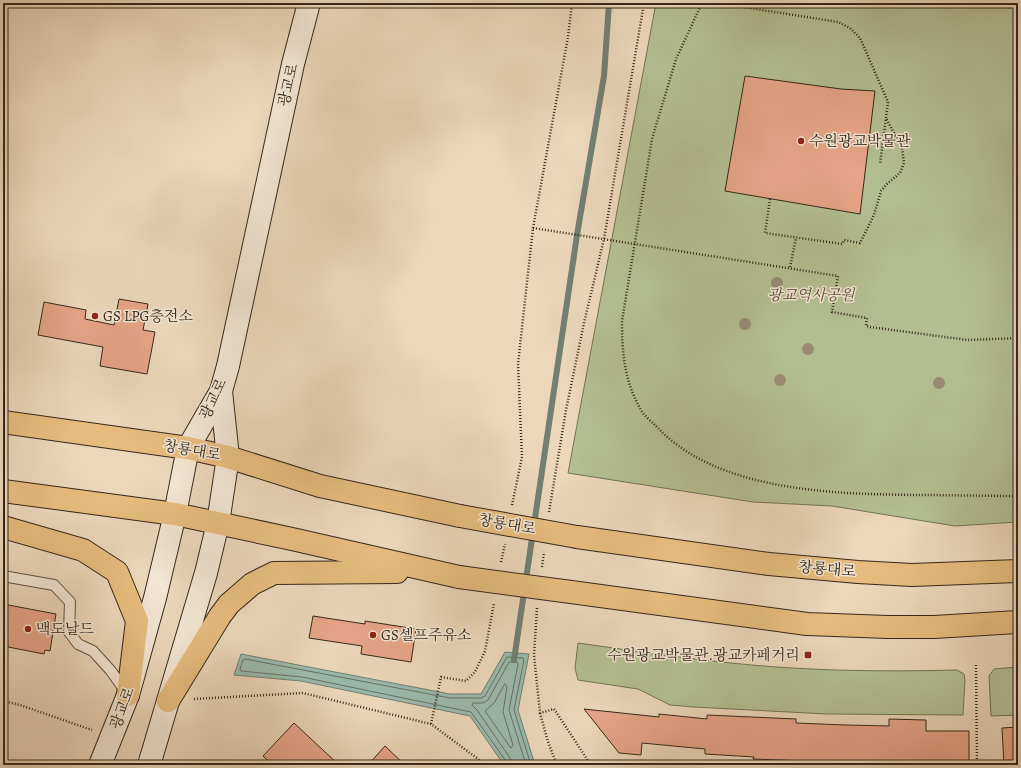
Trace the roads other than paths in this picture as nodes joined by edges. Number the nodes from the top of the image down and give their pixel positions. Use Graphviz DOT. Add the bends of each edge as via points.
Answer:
graph roads {
  1 [pos="309,3"];
  2 [pos="221,392"];
  3 [pos="3,422"];
  4 [pos="188,448"];
  5 [pos="228,457"];
  6 [pos="3,491"];
  7 [pos="175,514"];
  8 [pos="218,523"];
  9 [pos="3,527"];
  10 [pos="1018,571"];
  11 [pos="434,572"];
  12 [pos="3,576"];
  13 [pos="1018,622"];
  14 [pos="128,695"];
  15 [pos="168,701"];
  16 [pos="100,765"];
  17 [pos="149,765"];
  1 -- 2 [label="main road, 광교로" via="293,64"];
  2 -- 4 [label="main road, 광교로"];
  2 -- 5 [label="main road"];
  3 -- 4 [label="main road, 창룡대로"];
  4 -- 5 [label="main road, 창룡대로"];
  4 -- 7 [label="main road, 광교로"];
  5 -- 8 [label="main road"];
  5 -- 10 [label="main road, 창룡대로, bridge" via="320,486 460,516 577,537 768,564 858,572 912,575"];
  6 -- 7 [label="main road"];
  7 -- 8 [label="main road"];
  7 -- 14 [label="main road, 광교로"];
  8 -- 11 [label="main road"];
  8 -- 15 [label="main road"];
  9 -- 14 [label="main road" via="83,550 117,572 137,621"];
  11 -- 13 [label="main road, bridge" via="807,624 934,627"];
  11 -- 15 [label="main road" via="274,573 252,584 229,604"];
  12 -- 14 [label="lane" via="54,585 70,602 69,632 78,644 93,651"];
  14 -- 16 [label="main road, 광교로"];
  15 -- 17 [label="main road"];
}
